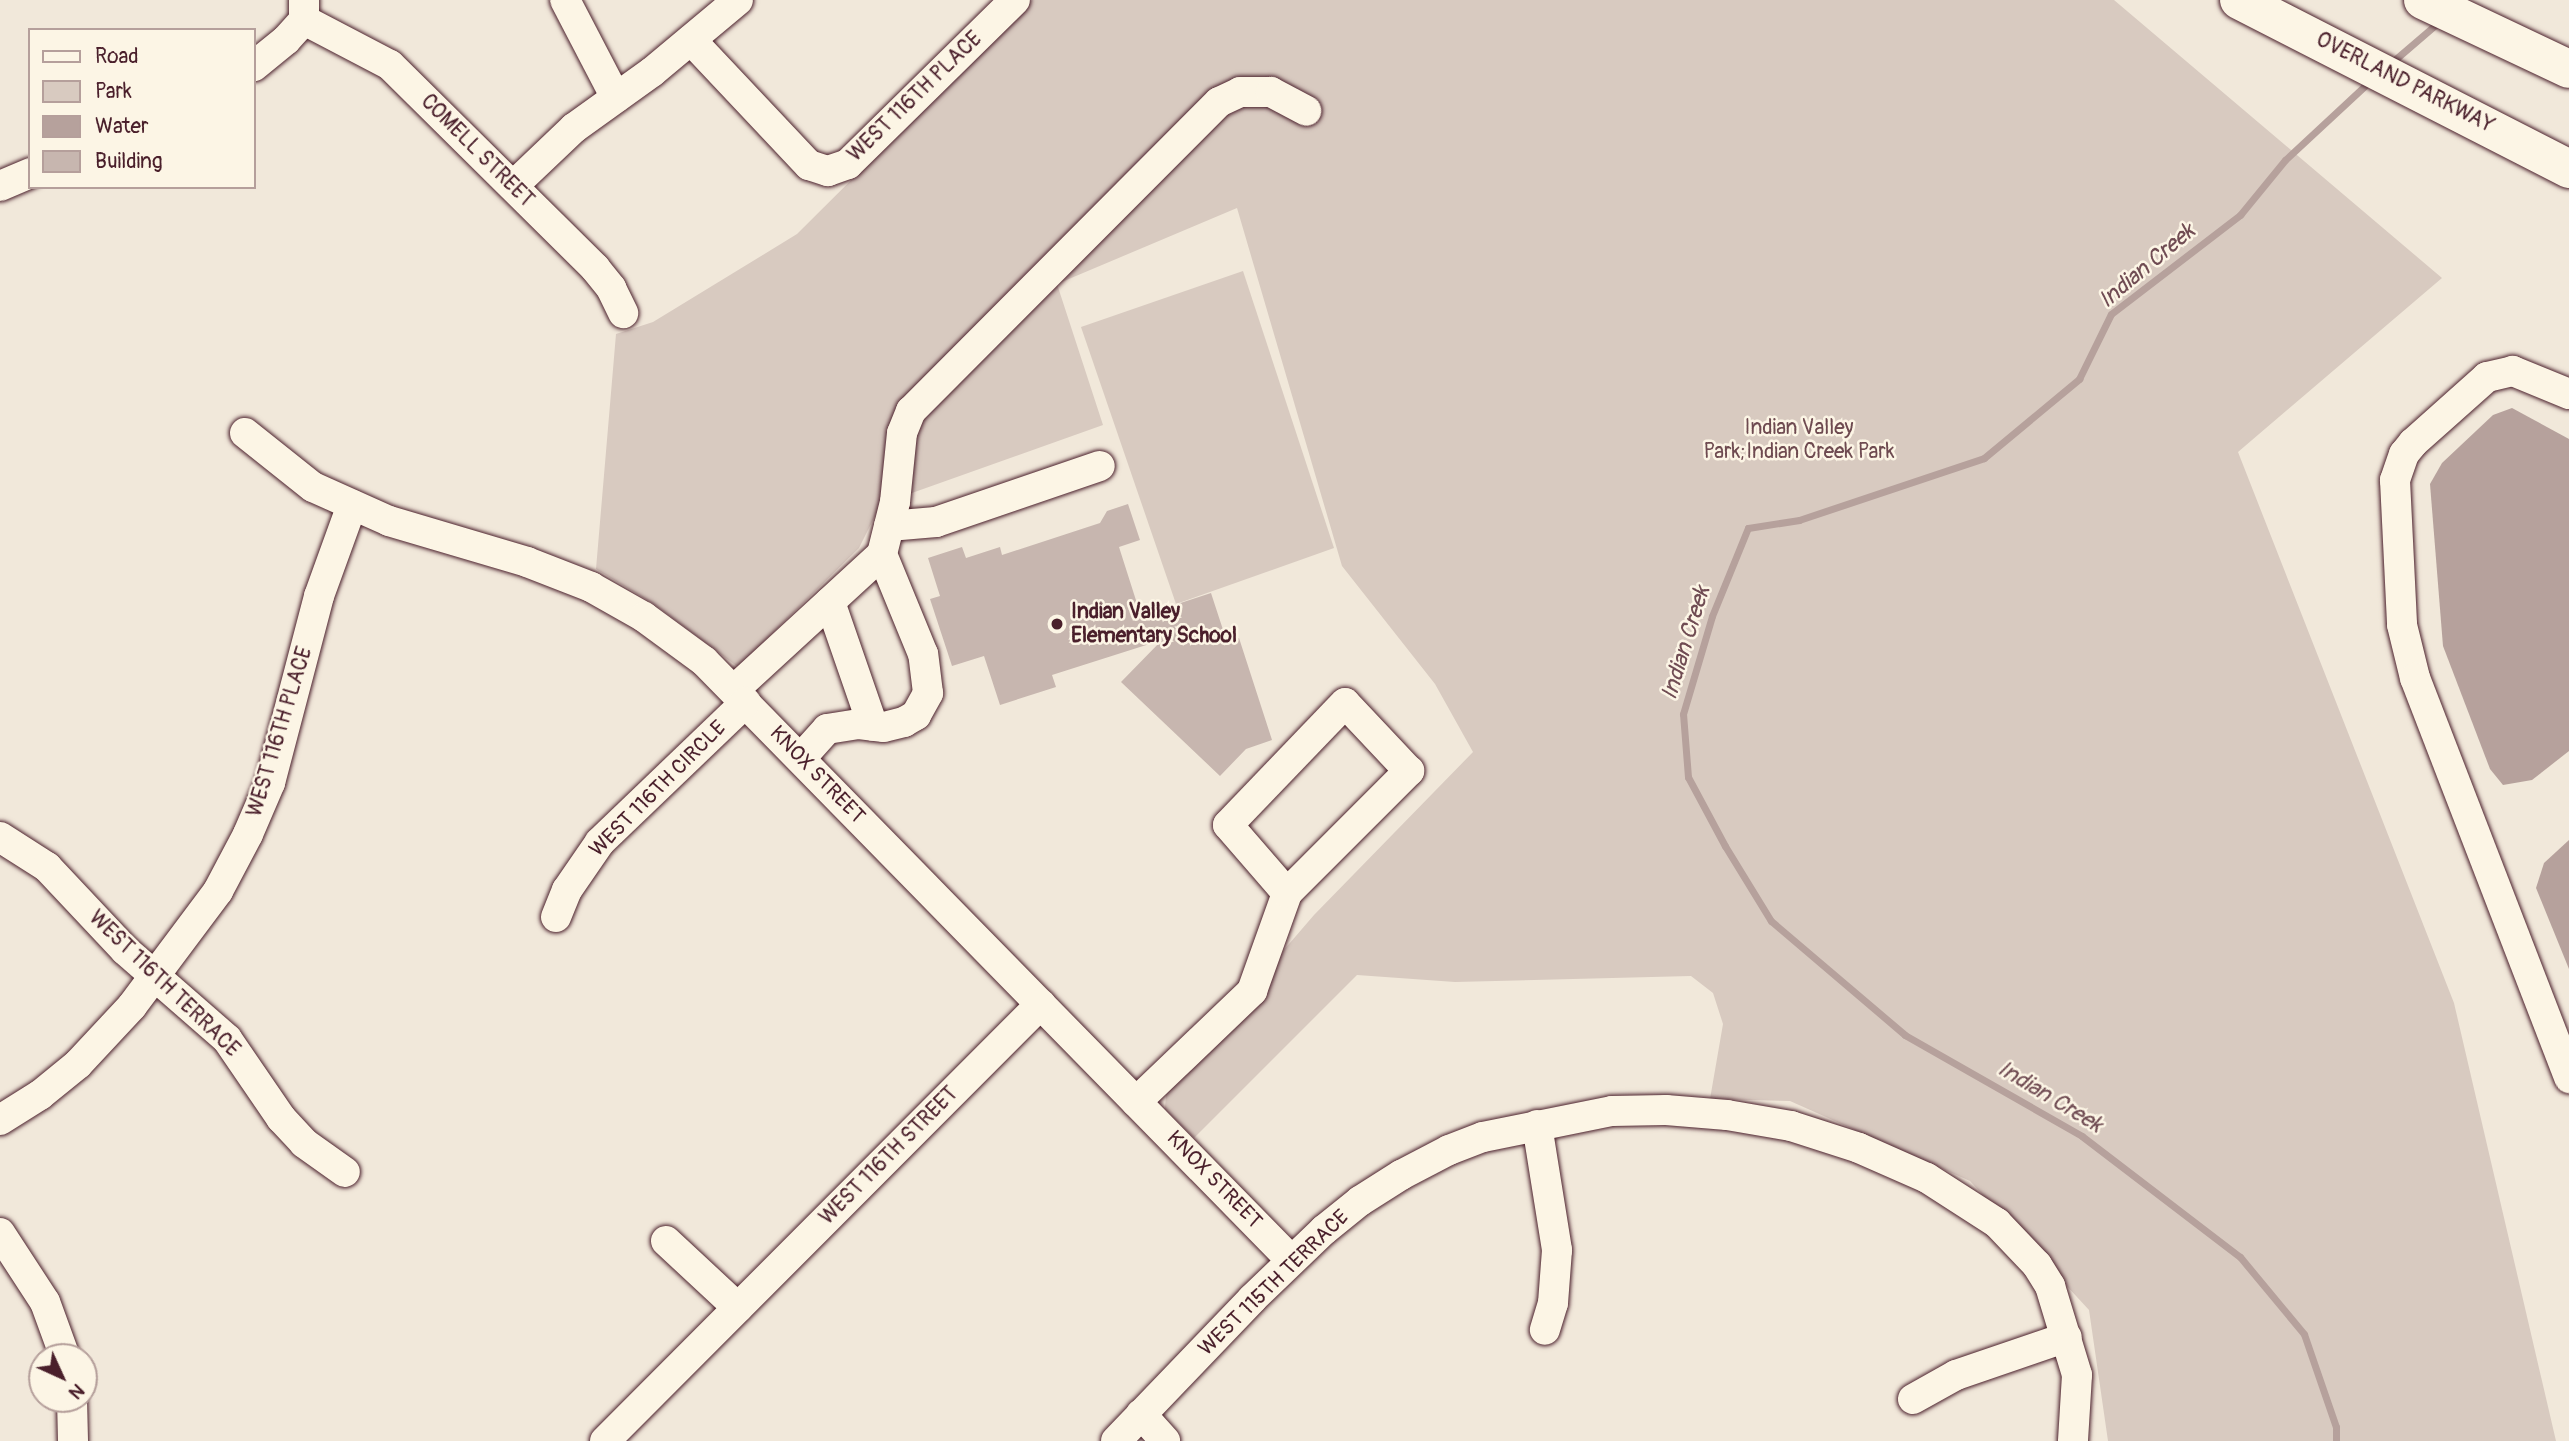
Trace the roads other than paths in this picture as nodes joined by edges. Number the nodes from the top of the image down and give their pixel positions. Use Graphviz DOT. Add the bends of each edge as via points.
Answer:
graph roads {
  1 [pos="565,0"];
  2 [pos="738,0"];
  3 [pos="1015,0"];
  4 [pos="2239,0"];
  5 [pos="2423,0"];
  6 [pos="304,10"];
  7 [pos="691,40"];
  8 [pos="2558,64"];
  9 [pos="256,65"];
  10 [pos="616,98"];
  11 [pos="1306,111"];
  12 [pos="2569,169"];
  13 [pos="28,174"];
  14 [pos="0,186"];
  15 [pos="513,186"];
  16 [pos="623,313"];
  17 [pos="2569,394"];
  18 [pos="245,433"];
  19 [pos="1100,467"];
  20 [pos="352,506"];
  21 [pos="886,540"];
  22 [pos="830,602"];
  23 [pos="740,696"];
  24 [pos="873,726"];
  25 [pos="801,758"];
  26 [pos="0,837"];
  27 [pos="1287,893"];
  28 [pos="556,917"];
  29 [pos="155,975"];
  30 [pos="1041,1004"];
  31 [pos="2569,1078"];
  32 [pos="1136,1101"];
  33 [pos="0,1120"];
  34 [pos="1537,1125"];
  35 [pos="345,1172"];
  36 [pos="0,1233"];
  37 [pos="666,1241"];
  38 [pos="1292,1260"];
  39 [pos="738,1308"];
  40 [pos="1545,1330"];
  41 [pos="2067,1337"];
  42 [pos="60,1343"];
  43 [pos="1913,1399"];
  44 [pos="72,1413"];
  45 [pos="1141,1414"];
  46 [pos="73,1441"];
  47 [pos="605,1441"];
  48 [pos="1116,1441"];
  49 [pos="1165,1441"];
  50 [pos="2073,1441"];
  1 -- 10 [label="street"];
  2 -- 7 [label="street"];
  3 -- 7 [label="street, WEST 116TH PLACE" via="848,164 828,171 809,165"];
  4 -- 12 [label="highway, OVERLAND PARKWAY"];
  5 -- 8 [label="highway"];
  6 -- 9 [label="street"];
  6 -- 15 [label="street, COMELL STREET" via="390,65"];
  7 -- 10 [label="street"];
  10 -- 15 [label="street" via="575,128"];
  11 -- 21 [label="street" via="1271,92 1240,92 1219,102 911,411 902,433"];
  13 -- 14 [label="street"];
  15 -- 16 [label="street, COMELL STREET" via="596,268"];
  17 -- 31 [label="street" via="2513,371 2487,377 2413,443 2395,480 2402,625 2414,678"];
  18 -- 20 [label="street, KNOX STREET" via="313,487"];
  19 -- 21 [label="street"];
  20 -- 23 [label="street, KNOX STREET" via="591,587 683,645"];
  20 -- 29 [label="street, WEST 116TH PLACE" via="319,596 270,783 211,902"];
  21 -- 22 [label="street, WEST 116TH CIRCLE"];
  21 -- 24 [label="street" via="923,653 928,693 916,715 884,727"];
  22 -- 23 [label="street, WEST 116TH CIRCLE"];
  22 -- 24 [label="street"];
  23 -- 25 [label="street, KNOX STREET"];
  23 -- 28 [label="street, WEST 116TH CIRCLE" via="600,842 567,890"];
  24 -- 25 [label="street" via="827,729"];
  25 -- 30 [label="street, KNOX STREET"];
  26 -- 29 [label="street, WEST 116TH TERRACE" via="47,867 125,950"];
  27 -- 27 [label="street" via="1409,771 1345,703 1228,825"];
  27 -- 32 [label="street" via="1252,991"];
  29 -- 33 [label="street, WEST 116TH PLACE" via="78,1064"];
  29 -- 35 [label="street, WEST 116TH TERRACE" via="227,1039 281,1118 304,1143"];
  30 -- 32 [label="street, KNOX STREET"];
  30 -- 39 [label="street, WEST 116TH STREET"];
  32 -- 38 [label="street, KNOX STREET"];
  34 -- 38 [label="street, WEST 115TH TERRACE" via="1471,1141 1401,1175 1360,1200"];
  34 -- 40 [label="street" via="1557,1250 1553,1303"];
  34 -- 41 [label="street, WEST 115TH TERRACE" via="1612,1111 1666,1110 1791,1126 1859,1148 1927,1178 1978,1208 2013,1237 2050,1286"];
  36 -- 42 [label="street" via="45,1302"];
  37 -- 39 [label="street"];
  38 -- 45 [label="street, WEST 115TH TERRACE"];
  39 -- 47 [label="street, WEST 116TH STREET"];
  41 -- 43 [label="street" via="1955,1375"];
  41 -- 50 [label="street, WEST 115TH TERRACE" via="2077,1375"];
  44 -- 46 [label="street"];
  45 -- 48 [label="street, WEST 115TH TERRACE"];
  45 -- 49 [label="street"];
}
